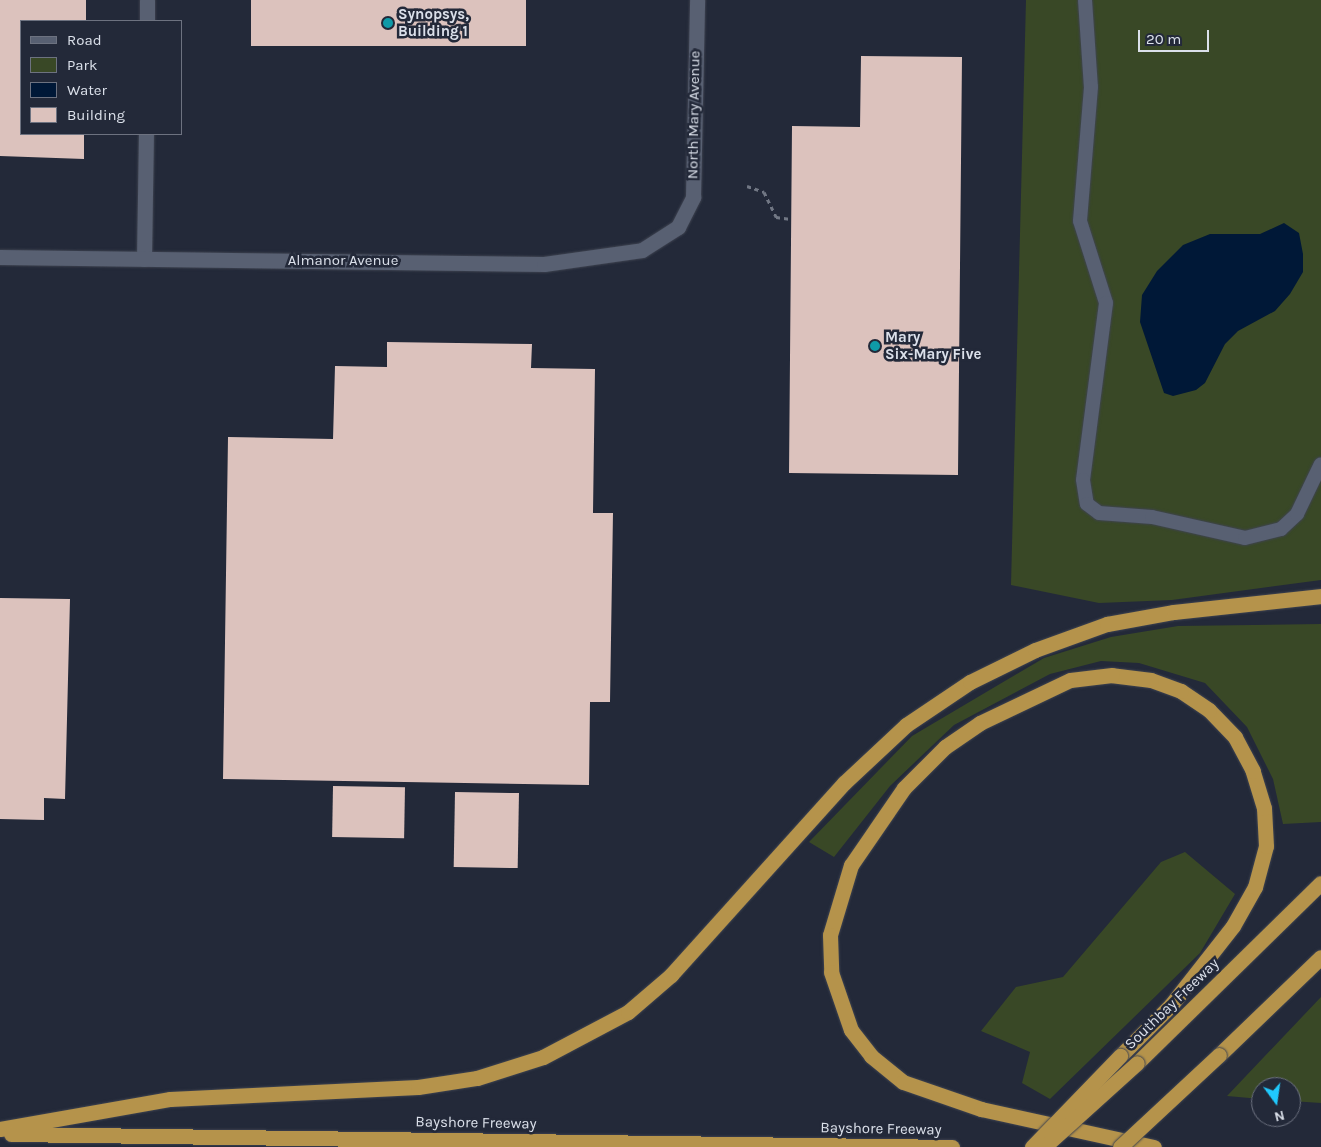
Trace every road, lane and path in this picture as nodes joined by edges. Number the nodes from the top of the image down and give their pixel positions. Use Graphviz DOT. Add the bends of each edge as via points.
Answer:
graph roads {
  1 [pos="147,0"];
  2 [pos="697,0"];
  3 [pos="1085,0"];
  4 [pos="147,20"];
  5 [pos="146,135"];
  6 [pos="747,186"];
  7 [pos="791,218"];
  8 [pos="678,227"];
  9 [pos="0,257"];
  10 [pos="144,259"];
  11 [pos="1321,464"];
  12 [pos="1321,596"];
  13 [pos="1321,882"];
  14 [pos="1321,957"];
  15 [pos="0,1129"];
  16 [pos="0,1134"];
  17 [pos="952,1147"];
  18 [pos="1032,1147"];
  19 [pos="1044,1147"];
  20 [pos="1120,1147"];
  21 [pos="1154,1147"];
  1 -- 4 [label="street"];
  2 -- 8 [label="street, North Mary Avenue" via="693,197"];
  3 -- 11 [label="lane" via="1091,87 1080,221 1106,303 1083,480 1087,504 1099,513 1152,517 1245,538 1281,529 1297,514"];
  5 -- 10 [label="street"];
  6 -- 7 [label="path" via="764,192 776,218"];
  8 -- 10 [label="street, Almanor Avenue" via="642,250 544,264"];
  9 -- 10 [label="street, Almanor Avenue"];
  12 -- 15 [label="highway" via="1174,612 1107,624 1034,650 970,682 906,725 844,783 671,975 628,1012 543,1057 477,1078 418,1087 170,1099"];
  13 -- 19 [label="highway, Southbay Freeway, bridge" via="1137,1063"];
  14 -- 20 [label="highway, bridge"];
  16 -- 17 [label="highway, Bayshore Freeway"];
  18 -- 21 [label="highway, bridge" via="1120,1056 1171,1005 1233,926 1255,887 1266,846 1264,808 1254,770 1235,737 1181,691 1151,680 1112,675 1070,680 980,723 945,747 904,788 851,865 830,934 831,972 851,1030 872,1056 903,1082 981,1109"];
}
